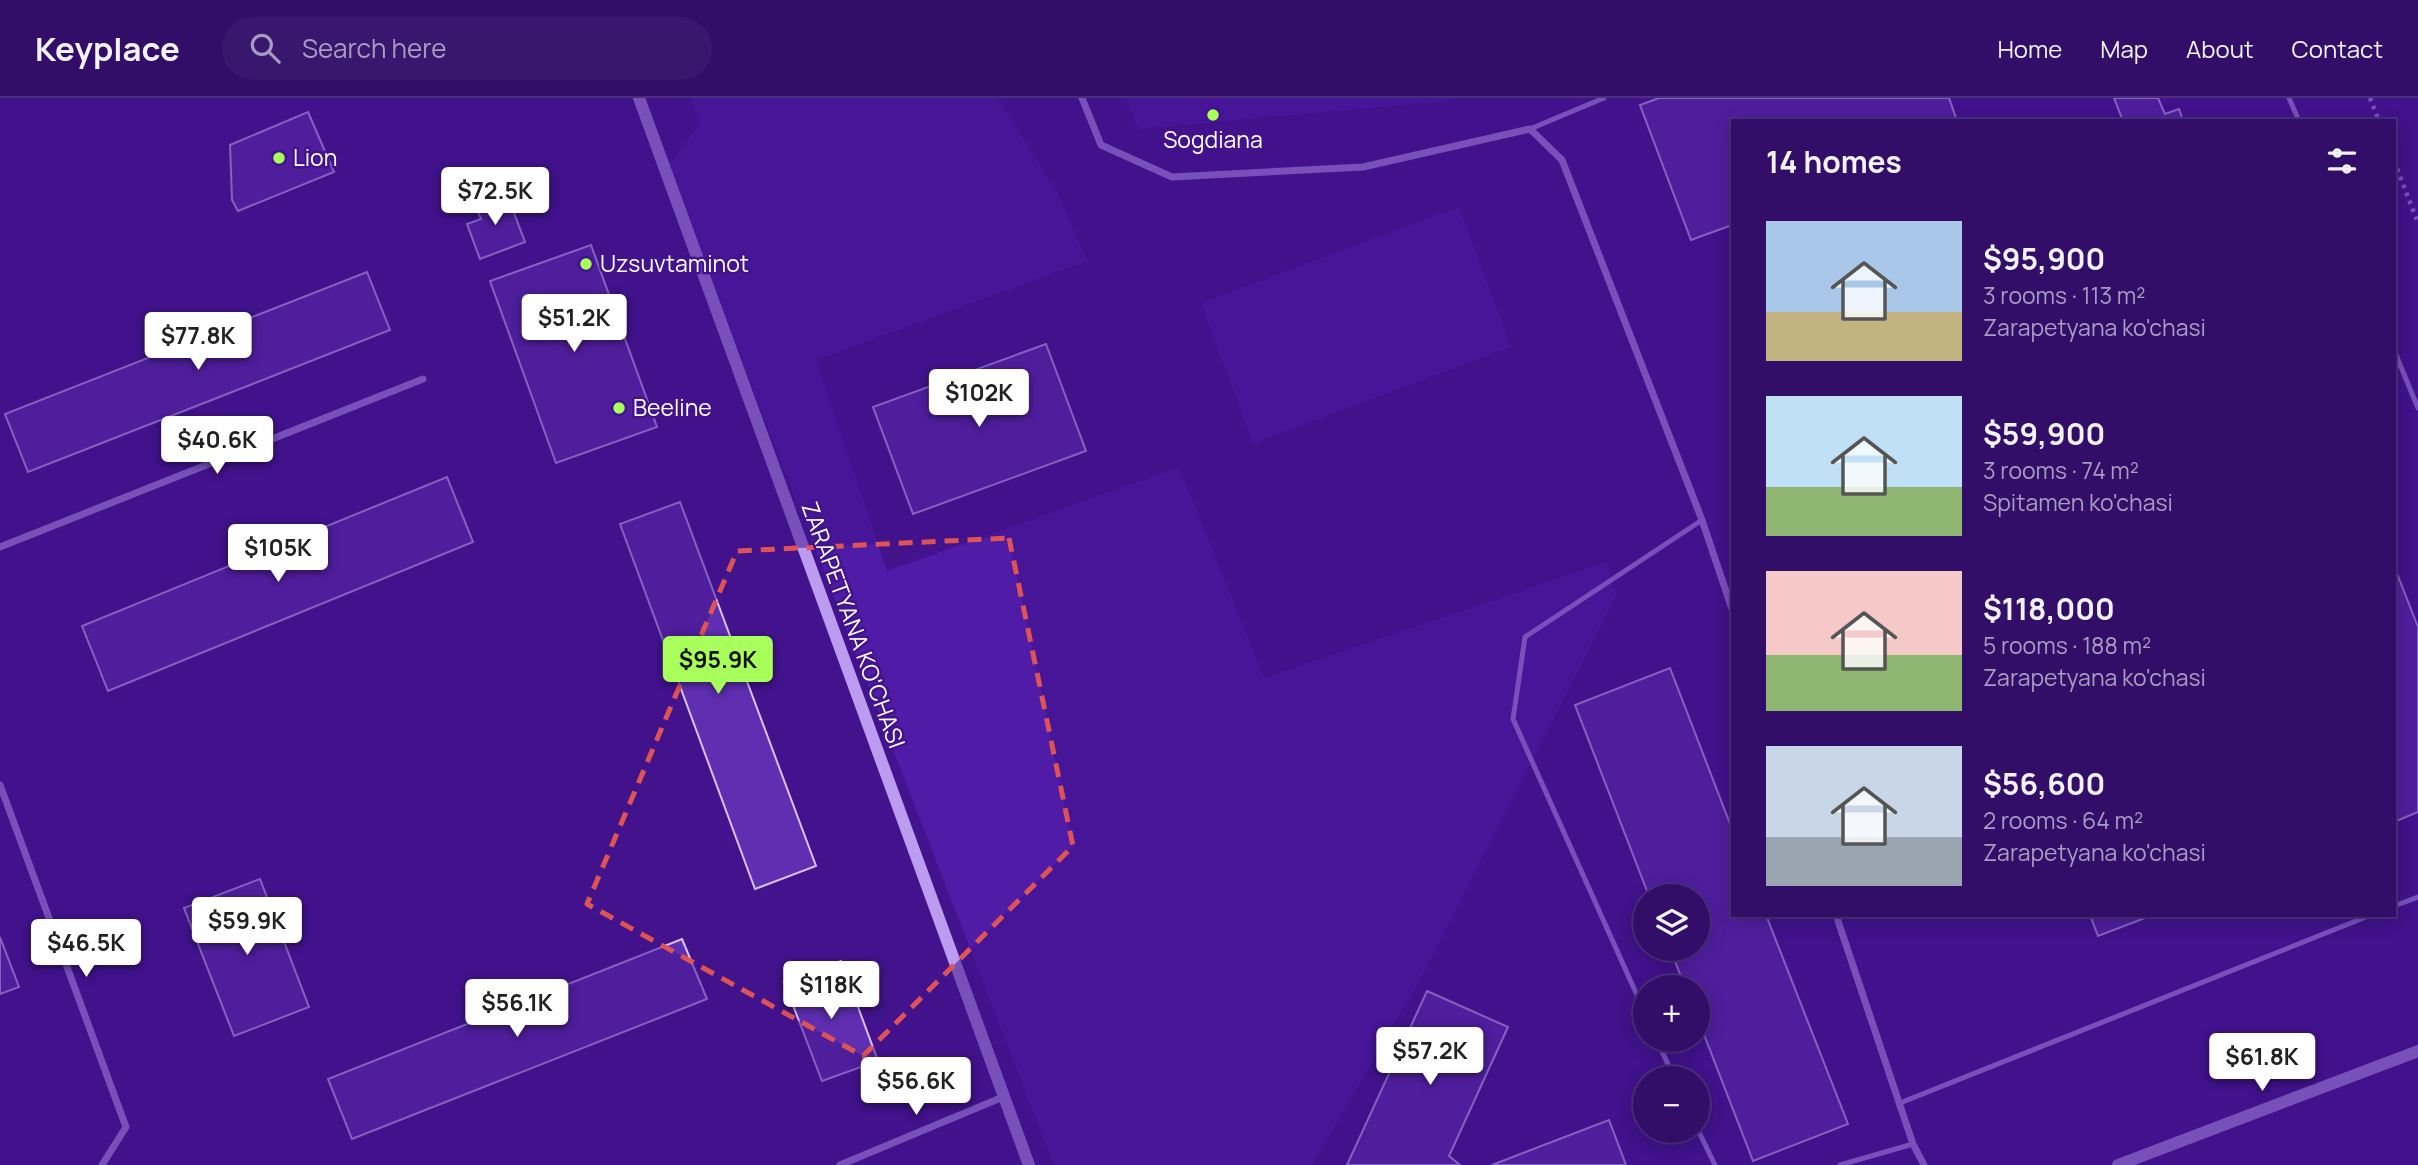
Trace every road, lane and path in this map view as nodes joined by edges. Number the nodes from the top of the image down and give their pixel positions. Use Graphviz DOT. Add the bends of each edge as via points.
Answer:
graph roads {
  1 [pos="639,98"];
  2 [pos="1082,98"];
  3 [pos="1604,98"];
  4 [pos="2289,98"];
  5 [pos="2370,98"];
  6 [pos="2298,119"];
  7 [pos="2378,119"];
  8 [pos="1530,130"];
  9 [pos="2396,166"];
  10 [pos="2418,223"];
  11 [pos="2396,355"];
  12 [pos="423,379"];
  13 [pos="2418,408"];
  14 [pos="1702,520"];
  15 [pos="0,547"];
  16 [pos="1731,606"];
  17 [pos="0,786"];
  18 [pos="2418,897"];
  19 [pos="2396,905"];
  20 [pos="1837,917"];
  21 [pos="2366,917"];
  22 [pos="1633,986"];
  23 [pos="2418,1051"];
  24 [pos="1003,1097"];
  25 [pos="1900,1103"];
  26 [pos="1704,1143"];
  27 [pos="1913,1144"];
  28 [pos="102,1165"];
  29 [pos="840,1165"];
  30 [pos="1030,1165"];
  31 [pos="1715,1165"];
  32 [pos="1840,1165"];
  33 [pos="1924,1165"];
  34 [pos="2118,1165"];
  1 -- 24 [label="street, ZARAPETYANA KO'CHASI"];
  2 -- 8 [label="street" via="1101,145 1172,177 1363,167"];
  3 -- 8 [label="lane"];
  4 -- 6 [label="lane"];
  5 -- 7 [label="path"];
  8 -- 14 [label="street" via="1562,160"];
  9 -- 10 [label="path"];
  11 -- 13 [label="lane"];
  12 -- 15 [label="street"];
  14 -- 16 [label="street"];
  14 -- 22 [label="lane" via="1525,637 1513,719"];
  17 -- 28 [label="street" via="127,1127"];
  18 -- 19 [label="lane"];
  20 -- 25 [label="street"];
  21 -- 25 [label="lane"];
  23 -- 34 [label="street"];
  24 -- 29 [label="street"];
  24 -- 30 [label="street, ZARAPETYANA KO'CHASI"];
  25 -- 27 [label="street"];
  26 -- 31 [label="lane"];
  27 -- 32 [label="lane"];
  27 -- 33 [label="street"];
}
